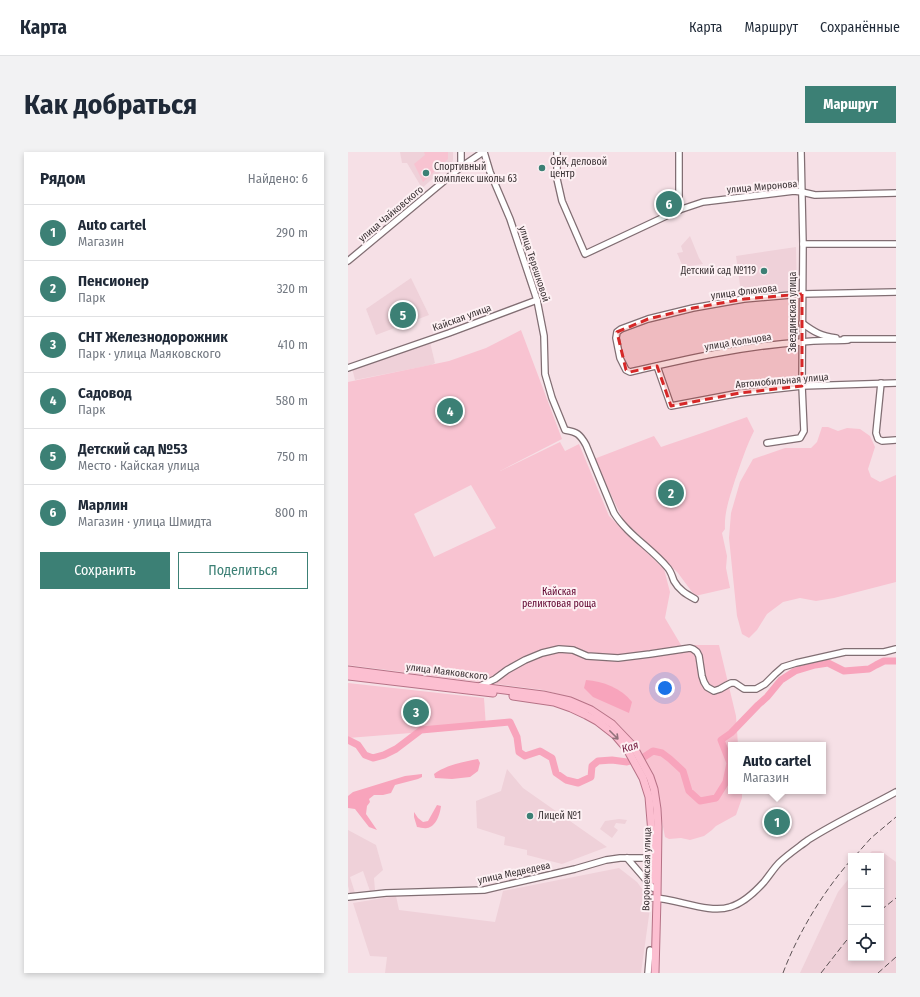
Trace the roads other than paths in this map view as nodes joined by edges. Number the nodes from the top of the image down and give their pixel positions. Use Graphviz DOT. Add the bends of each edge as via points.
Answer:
graph roads {
  1 [pos="461,152"];
  2 [pos="484,152"];
  3 [pos="557,152"];
  4 [pos="679,152"];
  5 [pos="801,152"];
  6 [pos="461,167"];
  7 [pos="802,192"];
  8 [pos="896,193"];
  9 [pos="679,210"];
  10 [pos="803,244"];
  11 [pos="896,244"];
  12 [pos="348,261"];
  13 [pos="896,292"];
  14 [pos="802,294"];
  15 [pos="537,300"];
  16 [pos="802,323"];
  17 [pos="621,329"];
  18 [pos="896,339"];
  19 [pos="848,340"];
  20 [pos="802,342"];
  21 [pos="657,366"];
  22 [pos="348,368"];
  23 [pos="881,383"];
  24 [pos="896,383"];
  25 [pos="802,386"];
  26 [pos="896,440"];
  27 [pos="767,443"];
  28 [pos="695,599"];
  29 [pos="896,649"];
  30 [pos="348,670"];
  31 [pos="348,676"];
  32 [pos="480,686"];
  33 [pos="630,748"];
  34 [pos="896,792"];
  35 [pos="627,858"];
  36 [pos="656,858"];
  37 [pos="653,888"];
  38 [pos="348,897"];
  39 [pos="655,898"];
  40 [pos="650,950"];
  41 [pos="648,973"];
  42 [pos="654,973"];
  1 -- 6 [label="street"];
  2 -- 6 [label="street, улица Чайковского"];
  2 -- 15 [label="street, улица Терешковой"];
  3 -- 9 [label="street, улица Миронова" via="557,180 562,202 585,254"];
  4 -- 9 [label="street"];
  5 -- 7 [label="street, Звездинская улица"];
  6 -- 12 [label="street, улица Чайковского"];
  7 -- 8 [label="street, улица Миронова" via="815,195"];
  7 -- 9 [label="street, улица Миронова" via="703,202"];
  7 -- 10 [label="street, Звездинская улица"];
  10 -- 11 [label="street"];
  10 -- 14 [label="street, Звездинская улица"];
  13 -- 14 [label="street, улица Флюкова"];
  14 -- 16 [label="street, Звездинская улица"];
  14 -- 17 [label="street, улица Флюкова" via="744,299 694,308 648,319"];
  15 -- 22 [label="street, Кайская улица"];
  15 -- 28 [label="street, улица Терешковой" via="544,336 545,374 565,430 576,432 583,441 618,520 669,568 678,588"];
  16 -- 19 [label="street, улица Кольцова" via="818,334"];
  16 -- 20 [label="street, Звездинская улица"];
  17 -- 21 [label="street, улица Кольцова" via="617,332 616,338 620,358 626,370 630,372"];
  18 -- 19 [label="street, улица Кольцова"];
  19 -- 20 [label="street, улица Кольцова"];
  20 -- 21 [label="street, улица Кольцова" via="749,348"];
  20 -- 25 [label="street, Звездинская улица"];
  21 -- 25 [label="street, Автомобильная улица" via="671,406 740,393"];
  23 -- 24 [label="street, Автомобильная улица"];
  23 -- 25 [label="street, Автомобильная улица"];
  23 -- 26 [label="street" via="877,437 880,441"];
  25 -- 27 [label="street, Звездинская улица" via="804,431 800,438"];
  29 -- 32 [label="street" via="884,652 845,652 796,663 783,667 756,689 731,683 714,690 707,687 704,682 699,656 693,649 684,648 618,658 587,656 573,650 559,649 524,660"];
  30 -- 32 [label="main road, улица Маяковского"];
  31 -- 33 [label="main road, улица Маяковского, one-way" via="554,702 597,721"];
  32 -- 33 [label="main road, улица Маяковского" via="543,694 570,701 591,710 612,724"];
  33 -- 36 [label="main road, Воронежская улица" via="642,769 650,777 654,789 658,827"];
  34 -- 39 [label="street" via="808,841 779,863 753,894 731,907 717,909"];
  35 -- 36 [label="street, улица Медведева"];
  35 -- 37 [label="street"];
  35 -- 38 [label="street, улица Медведева" via="606,860 484,890 386,893"];
  36 -- 37 [label="main road, Воронежская улица"];
  36 -- 39 [label="main road, Воронежская улица"];
  37 -- 39 [label="main road, Воронежская улица"];
  39 -- 40 [label="main road, Воронежская улица"];
  39 -- 42 [label="main road, Воронежская улица"];
  40 -- 41 [label="street"];
  40 -- 42 [label="main road, Воронежская улица"];
}
